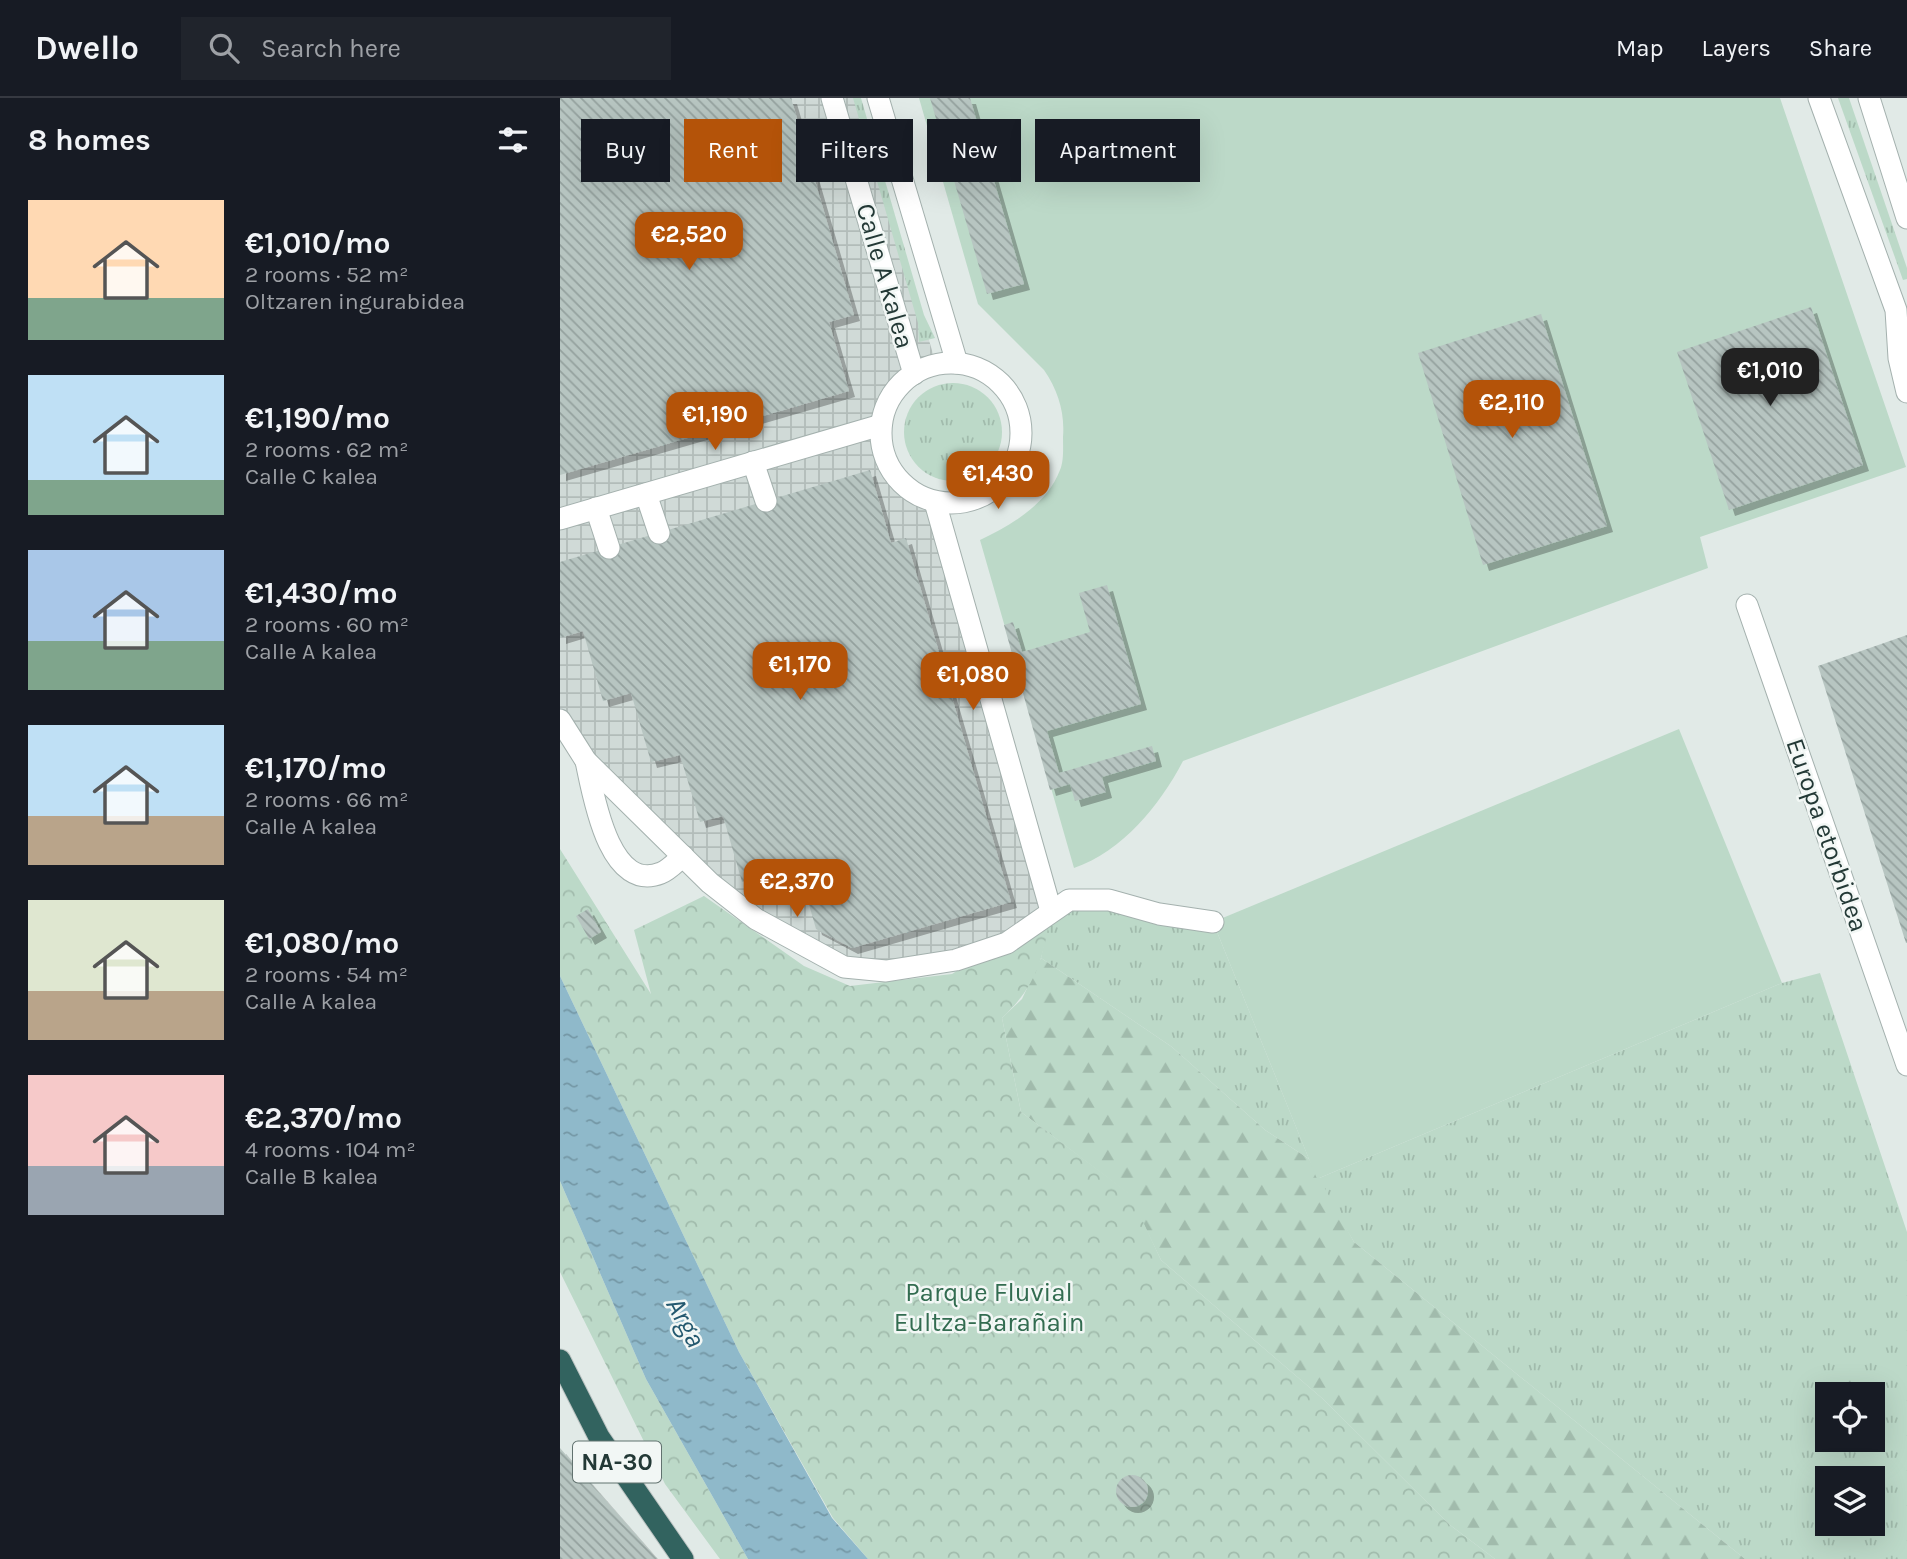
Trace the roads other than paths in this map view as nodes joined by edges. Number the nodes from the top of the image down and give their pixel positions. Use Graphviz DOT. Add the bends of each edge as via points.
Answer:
graph roads {
  1 [pos="832,98"];
  2 [pos="878,98"];
  3 [pos="1819,98"];
  4 [pos="1869,98"];
  5 [pos="1907,218"];
  6 [pos="1901,309"];
  7 [pos="957,363"];
  8 [pos="914,374"];
  9 [pos="1907,392"];
  10 [pos="881,425"];
  11 [pos="753,462"];
  12 [pos="646,494"];
  13 [pos="766,501"];
  14 [pos="935,502"];
  15 [pos="596,508"];
  16 [pos="560,519"];
  17 [pos="659,533"];
  18 [pos="609,548"];
  19 [pos="1747,605"];
  20 [pos="560,720"];
  21 [pos="586,761"];
  22 [pos="683,856"];
  23 [pos="1051,911"];
  24 [pos="1213,922"];
  25 [pos="1907,1065"];
  26 [pos="560,1360"];
  27 [pos="683,1559"];
  1 -- 8 [label="street, Calle A kalea"];
  2 -- 7 [label="street, Calle A kalea"];
  3 -- 6 [label="street"];
  4 -- 5 [label="street"];
  6 -- 9 [label="street" via="1899,358"];
  7 -- 8 [label="street"];
  7 -- 14 [label="street" via="979,369 999,382 1013,400 1020,422 1020,445 1013,467 999,485 980,498 958,504"];
  8 -- 10 [label="street" via="893,394"];
  10 -- 11 [label="street"];
  10 -- 14 [label="street" via="888,466 908,489"];
  11 -- 12 [label="street"];
  11 -- 13 [label="street"];
  12 -- 15 [label="street"];
  12 -- 17 [label="street"];
  14 -- 23 [label="street"];
  15 -- 16 [label="street"];
  15 -- 18 [label="street"];
  19 -- 25 [label="street, Europa etorbidea"];
  20 -- 21 [label="street"];
  21 -- 22 [label="street"];
  21 -- 22 [label="street" via="596,808 610,846 625,867 641,875 662,873"];
  22 -- 23 [label="street" via="756,919 844,967 886,971 956,960 1007,943"];
  23 -- 24 [label="street" via="1069,900 1109,900"];
  26 -- 27 [label="highway, NA-30" via="599,1437"];
}
